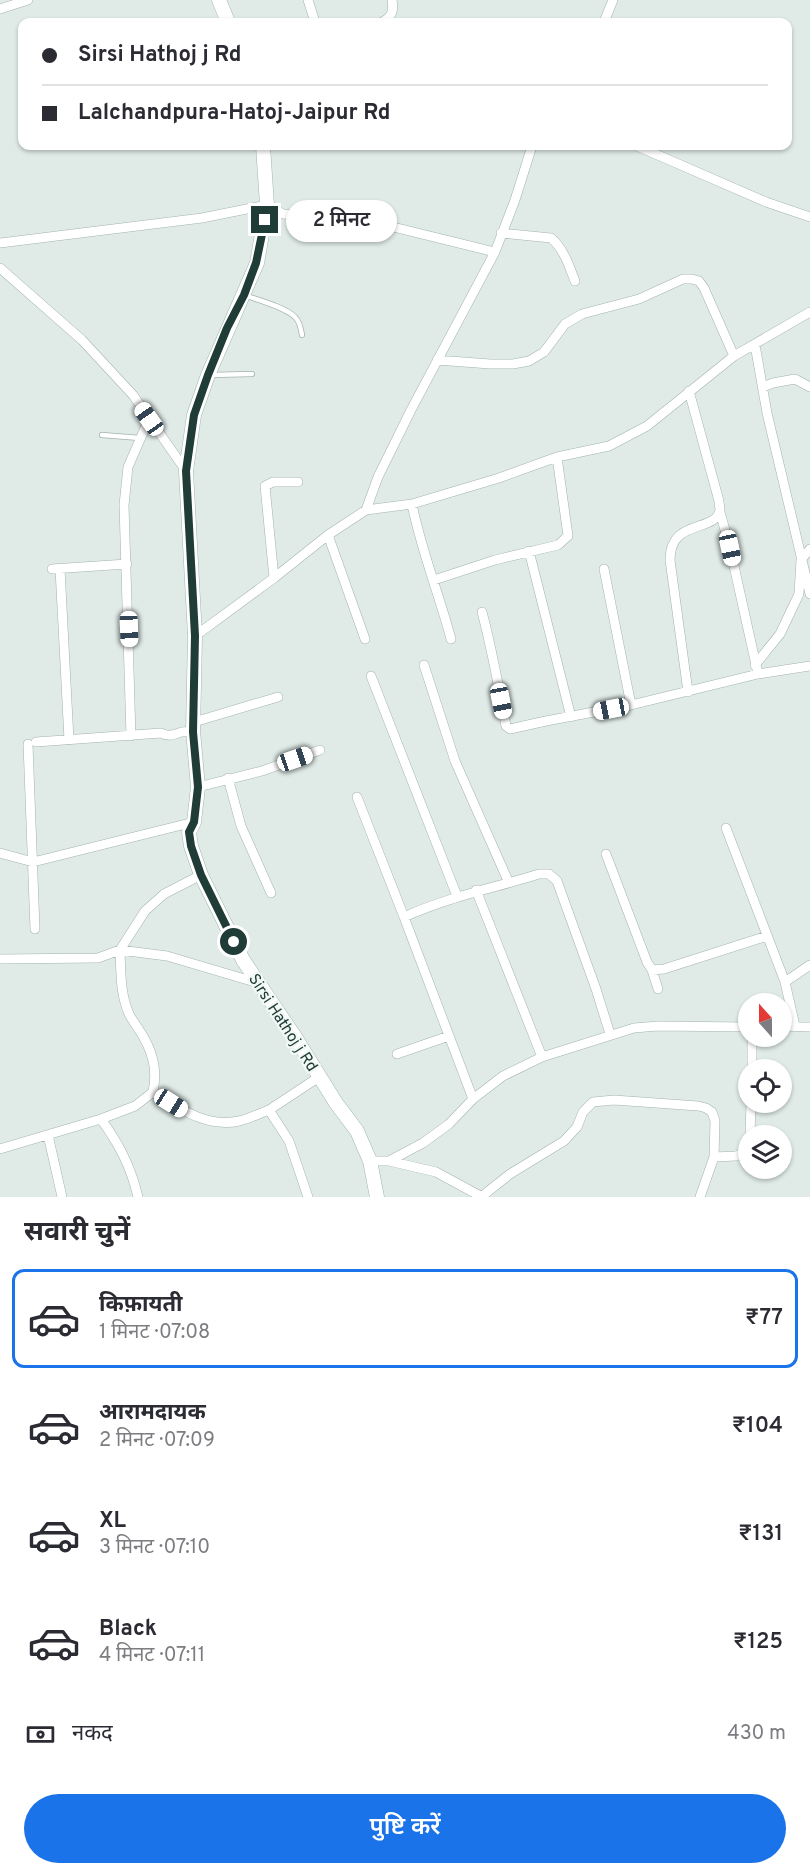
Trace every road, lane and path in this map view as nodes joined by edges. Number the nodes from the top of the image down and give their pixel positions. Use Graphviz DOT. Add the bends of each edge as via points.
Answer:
graph roads {
  1 [pos="28,0"];
  2 [pos="219,0"];
  3 [pos="308,0"];
  4 [pos="392,0"];
  5 [pos="613,0"];
  6 [pos="0,9"];
  7 [pos="226,18"];
  8 [pos="314,18"];
  9 [pos="390,18"];
  10 [pos="606,18"];
  11 [pos="263,150"];
  12 [pos="531,150"];
  13 [pos="646,150"];
  14 [pos="267,205"];
  15 [pos="810,217"];
  16 [pos="501,233"];
  17 [pos="0,243"];
  18 [pos="495,252"];
  19 [pos="0,268"];
  20 [pos="575,281"];
  21 [pos="244,295"];
  22 [pos="810,312"];
  23 [pos="302,335"];
  24 [pos="755,345"];
  25 [pos="734,356"];
  26 [pos="437,360"];
  27 [pos="252,374"];
  28 [pos="208,375"];
  29 [pos="763,387"];
  30 [pos="810,387"];
  31 [pos="689,391"];
  32 [pos="149,419"];
  33 [pos="102,435"];
  34 [pos="140,438"];
  35 [pos="556,457"];
  36 [pos="186,471"];
  37 [pos="298,482"];
  38 [pos="412,504"];
  39 [pos="366,510"];
  40 [pos="720,512"];
  41 [pos="328,535"];
  42 [pos="810,549"];
  43 [pos="529,551"];
  44 [pos="801,560"];
  45 [pos="127,564"];
  46 [pos="604,568"];
  47 [pos="274,578"];
  48 [pos="434,580"];
  49 [pos="810,594"];
  50 [pos="482,612"];
  51 [pos="195,636"];
  52 [pos="365,639"];
  53 [pos="451,639"];
  54 [pos="424,665"];
  55 [pos="810,666"];
  56 [pos="757,669"];
  57 [pos="371,676"];
  58 [pos="688,692"];
  59 [pos="278,697"];
  60 [pos="631,705"];
  61 [pos="571,717"];
  62 [pos="189,729"];
  63 [pos="131,736"];
  64 [pos="69,740"];
  65 [pos="320,750"];
  66 [pos="228,778"];
  67 [pos="198,787"];
  68 [pos="357,797"];
  69 [pos="194,822"];
  70 [pos="726,828"];
  71 [pos="0,853"];
  72 [pos="606,854"];
  73 [pos="33,862"];
  74 [pos="201,875"];
  75 [pos="509,883"];
  76 [pos="476,890"];
  77 [pos="272,893"];
  78 [pos="457,896"];
  79 [pos="404,917"];
  80 [pos="35,928"];
  81 [pos="767,936"];
  82 [pos="120,950"];
  83 [pos="0,959"];
  84 [pos="810,965"];
  85 [pos="652,970"];
  86 [pos="785,982"];
  87 [pos="258,983"];
  88 [pos="658,989"];
  89 [pos="795,1026"];
  90 [pos="738,1027"];
  91 [pos="810,1027"];
  92 [pos="610,1034"];
  93 [pos="448,1036"];
  94 [pos="397,1054"];
  95 [pos="542,1057"];
  96 [pos="319,1077"];
  97 [pos="153,1092"];
  98 [pos="473,1099"];
  99 [pos="269,1110"];
  100 [pos="101,1119"];
  101 [pos="48,1135"];
  102 [pos="0,1149"];
  103 [pos="738,1155"];
  104 [pos="714,1157"];
  105 [pos="370,1161"];
  106 [pos="389,1161"];
  107 [pos="62,1197"];
  108 [pos="138,1197"];
  109 [pos="308,1197"];
  110 [pos="376,1197"];
  111 [pos="482,1197"];
  112 [pos="700,1197"];
  1 -- 6 [label="street"];
  2 -- 7 [label="street"];
  3 -- 8 [label="street"];
  4 -- 9 [label="street"];
  5 -- 10 [label="street"];
  11 -- 14 [label="street"];
  12 -- 16 [label="street"];
  13 -- 15 [label="street"];
  14 -- 17 [label="street" via="202,218"];
  14 -- 18 [label="street" via="283,214 385,225"];
  14 -- 21 [label="street" via="256,263"];
  16 -- 18 [label="street"];
  16 -- 20 [label="street" via="551,238 564,255"];
  18 -- 26 [label="street"];
  19 -- 32 [label="street" via="82,340 133,395"];
  21 -- 23 [label="lane" via="288,312 296,318"];
  21 -- 28 [label="street"];
  22 -- 24 [label="street"];
  24 -- 25 [label="street"];
  24 -- 29 [label="street"];
  25 -- 26 [label="street" via="704,288 699,281 683,279 639,299 582,314 564,324 544,352 529,361 490,364"];
  25 -- 31 [label="street"];
  26 -- 39 [label="street" via="378,477"];
  27 -- 28 [label="lane"];
  28 -- 36 [label="street" via="194,415"];
  29 -- 30 [label="street" via="795,379"];
  29 -- 44 [label="street"];
  31 -- 35 [label="street" via="647,426 609,446"];
  31 -- 40 [label="street"];
  32 -- 34 [label="street"];
  32 -- 36 [label="street"];
  33 -- 34 [label="lane"];
  34 -- 45 [label="street" via="128,467 124,505"];
  35 -- 38 [label="street"];
  35 -- 43 [label="street" via="568,536 558,545"];
  36 -- 51 [label="street"];
  37 -- 47 [label="street" via="273,482 265,486"];
  38 -- 39 [label="street"];
  38 -- 48 [label="street"];
  39 -- 41 [label="street"];
  40 -- 56 [label="street"];
  40 -- 58 [label="street" via="715,519 686,531 670,548"];
  41 -- 47 [label="street"];
  41 -- 52 [label="street"];
  42 -- 44 [label="street"];
  43 -- 48 [label="street"];
  43 -- 61 [label="street"];
  44 -- 49 [label="street"];
  44 -- 56 [label="street" via="799,594"];
  45 -- 63 [label="street"];
  45 -- 64 [label="street" via="56,569"];
  46 -- 60 [label="street"];
  47 -- 51 [label="street"];
  48 -- 53 [label="street"];
  50 -- 61 [label="street" via="506,726 514,729"];
  51 -- 62 [label="street"];
  54 -- 75 [label="street" via="455,761"];
  55 -- 56 [label="street"];
  56 -- 58 [label="street"];
  57 -- 78 [label="street"];
  58 -- 60 [label="street"];
  59 -- 62 [label="street"];
  60 -- 61 [label="street"];
  62 -- 63 [label="street" via="173,736"];
  62 -- 67 [label="street"];
  63 -- 64 [label="street"];
  64 -- 73 [label="street" via="32,743 29,788"];
  65 -- 66 [label="street" via="262,771"];
  66 -- 67 [label="street"];
  66 -- 77 [label="street" via="241,826"];
  67 -- 69 [label="street"];
  68 -- 79 [label="street"];
  69 -- 73 [label="street"];
  69 -- 74 [label="street, Sirsi Hathoj j Rd" via="189,832"];
  70 -- 81 [label="street"];
  71 -- 73 [label="street"];
  72 -- 85 [label="street"];
  73 -- 80 [label="street"];
  74 -- 82 [label="street" via="164,894 145,911"];
  74 -- 87 [label="street, Sirsi Hathoj j Rd"];
  75 -- 76 [label="street"];
  75 -- 92 [label="street" via="539,874 549,874 557,881"];
  76 -- 78 [label="street"];
  76 -- 95 [label="street"];
  78 -- 79 [label="street"];
  79 -- 93 [label="street"];
  81 -- 85 [label="street"];
  81 -- 86 [label="street"];
  82 -- 83 [label="street" via="98,958"];
  82 -- 87 [label="street" via="167,956"];
  82 -- 97 [label="street" via="121,991 129,1015 154,1058"];
  84 -- 86 [label="street"];
  85 -- 88 [label="street"];
  86 -- 89 [label="street"];
  87 -- 96 [label="street, Sirsi Hathoj j Rd"];
  89 -- 91 [label="street"];
  90 -- 92 [label="street" via="658,1026"];
  92 -- 95 [label="street"];
  93 -- 94 [label="street"];
  93 -- 98 [label="street"];
  95 -- 98 [label="street" via="503,1076"];
  96 -- 99 [label="street"];
  96 -- 105 [label="street, Sirsi Hathoj j Rd" via="357,1131"];
  97 -- 99 [label="street" via="213,1123 238,1121"];
  97 -- 100 [label="street" via="135,1106"];
  98 -- 106 [label="street" via="432,1137"];
  99 -- 109 [label="street" via="289,1141"];
  100 -- 101 [label="street"];
  100 -- 108 [label="street" via="127,1160"];
  101 -- 102 [label="street"];
  101 -- 107 [label="street"];
  103 -- 104 [label="street"];
  104 -- 111 [label="street" via="715,1121 706,1108 614,1100 593,1102 564,1141 510,1174"];
  104 -- 112 [label="street"];
  105 -- 106 [label="street"];
  105 -- 110 [label="street, Sirsi Hathoj j Rd"];
  106 -- 111 [label="street" via="436,1172"];
}
